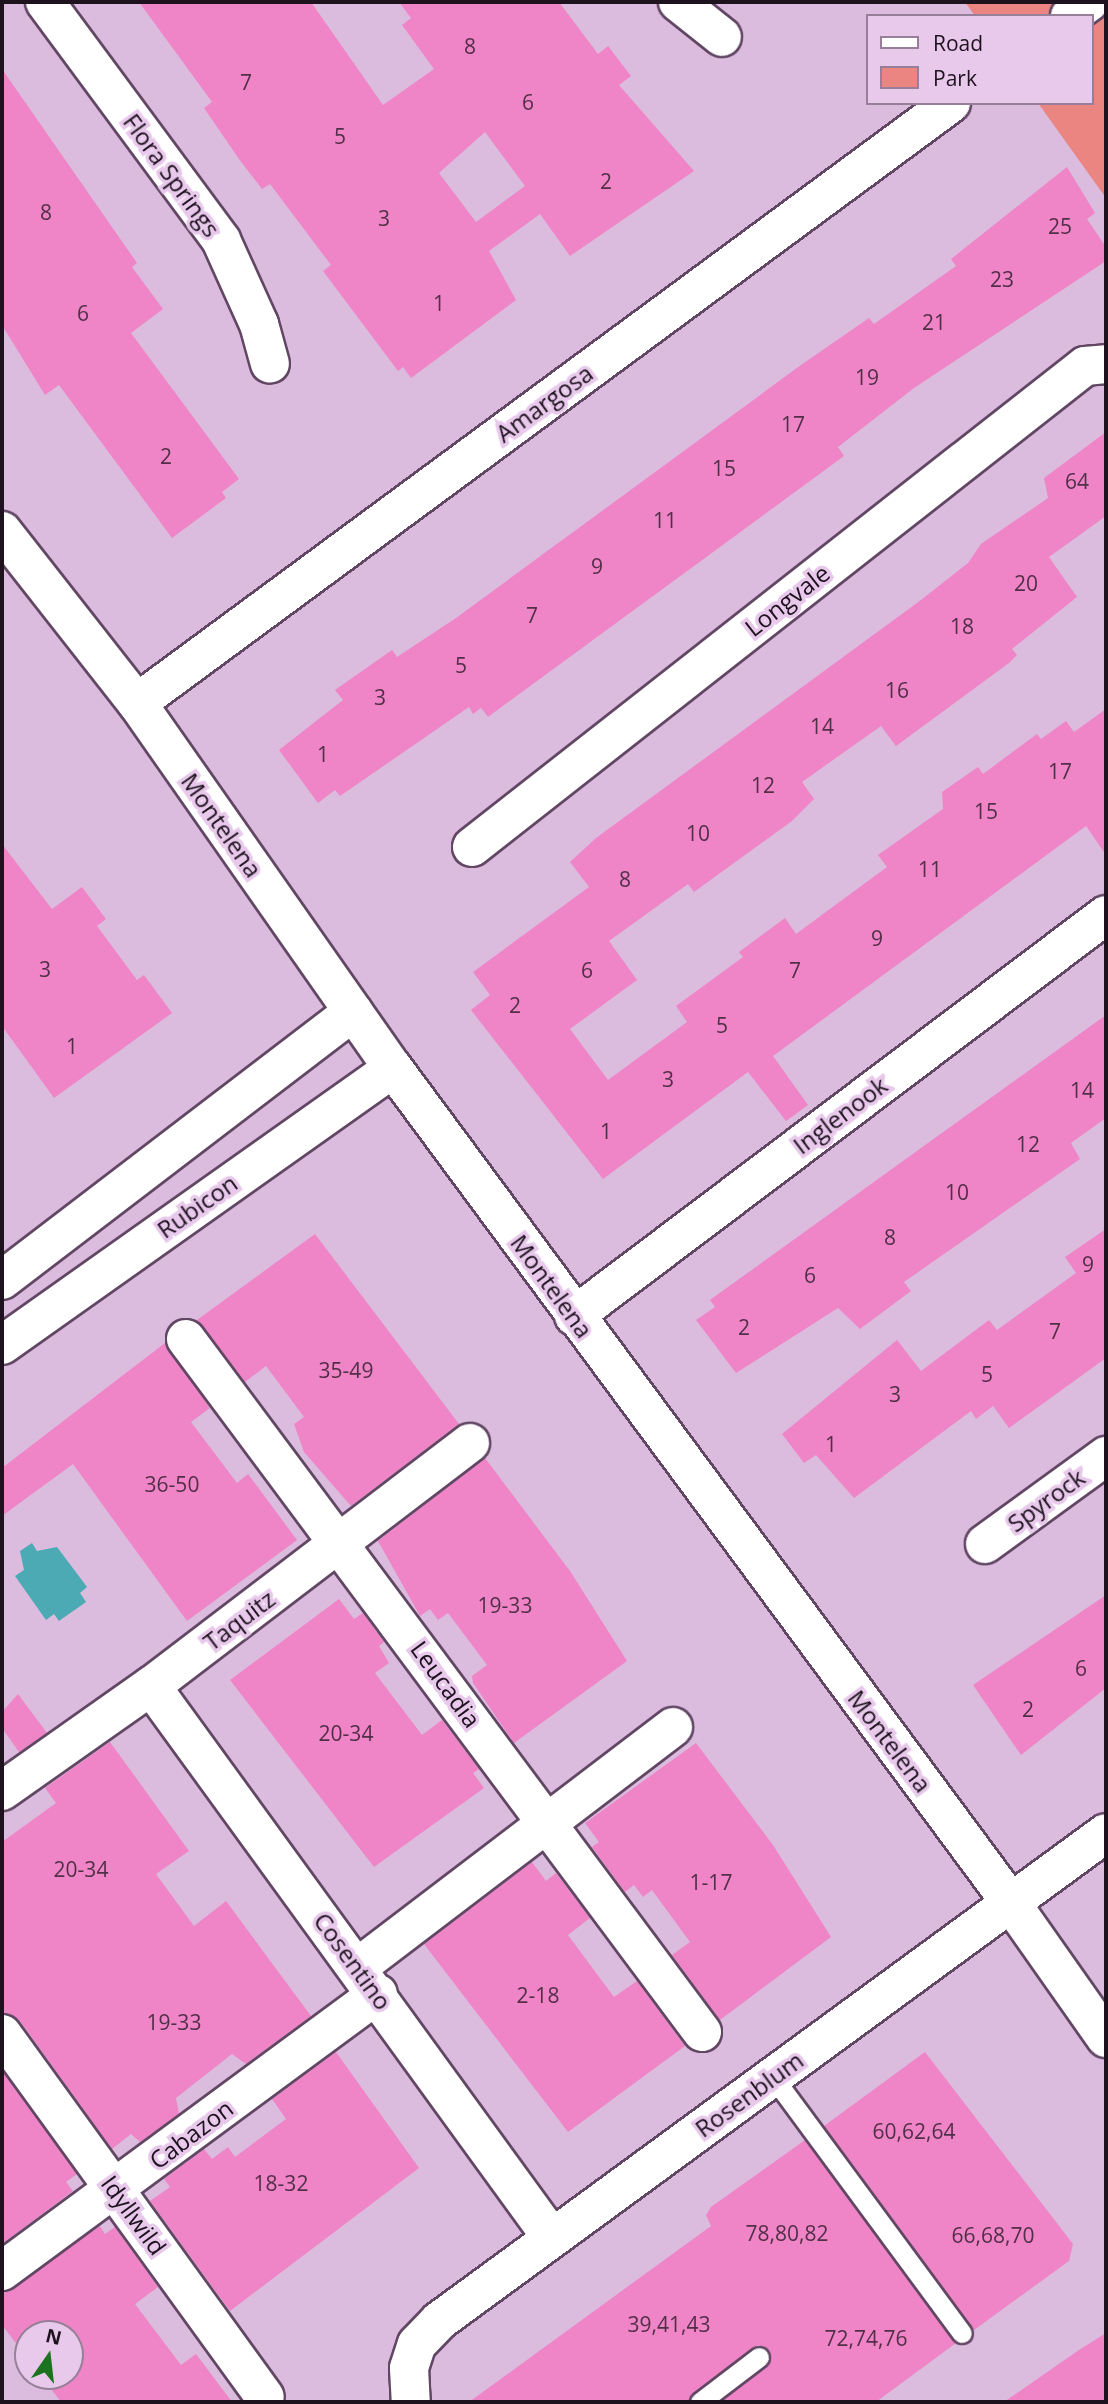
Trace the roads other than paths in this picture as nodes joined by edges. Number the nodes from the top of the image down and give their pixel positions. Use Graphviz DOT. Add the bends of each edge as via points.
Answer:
graph roads {
  1 [pos="46,2"];
  2 [pos="678,2"];
  3 [pos="1089,2"];
  4 [pos="1073,14"];
  5 [pos="722,37"];
  6 [pos="948,105"];
  7 [pos="270,364"];
  8 [pos="1106,364"];
  9 [pos="2,531"];
  10 [pos="137,703"];
  11 [pos="472,847"];
  12 [pos="1106,915"];
  13 [pos="353,1012"];
  14 [pos="393,1068"];
  15 [pos="2,1280"];
  16 [pos="574,1315"];
  17 [pos="186,1339"];
  18 [pos="2,1345"];
  19 [pos="470,1443"];
  20 [pos="1106,1456"];
  21 [pos="342,1543"];
  22 [pos="985,1544"];
  23 [pos="151,1686"];
  24 [pos="673,1727"];
  25 [pos="2,1791"];
  26 [pos="547,1823"];
  27 [pos="1106,1833"];
  28 [pos="1010,1903"];
  29 [pos="368,1980"];
  30 [pos="702,2032"];
  31 [pos="2,2034"];
  32 [pos="1106,2038"];
  33 [pos="773,2077"];
  34 [pos="115,2190"];
  35 [pos="552,2238"];
  36 [pos="2,2271"];
  37 [pos="962,2333"];
  38 [pos="759,2357"];
  39 [pos="410,2385"];
  40 [pos="265,2397"];
  41 [pos="700,2402"];
  1 -- 7 [label="street, Flora Springs" via="221,240 260,324"];
  2 -- 5 [label="street"];
  3 -- 4 [label="street"];
  6 -- 10 [label="street, Amargosa"];
  8 -- 11 [label="street, Longvale" via="1085,366"];
  9 -- 10 [label="street, Montelena"];
  10 -- 13 [label="street, Montelena"];
  12 -- 16 [label="street, Inglenook"];
  13 -- 14 [label="street, Montelena"];
  13 -- 15 [label="street"];
  14 -- 16 [label="street, Montelena"];
  14 -- 18 [label="street, Rubicon"];
  16 -- 28 [label="street, Montelena"];
  17 -- 21 [label="street, Leucadia"];
  19 -- 21 [label="street, Taquitz"];
  20 -- 22 [label="street, Spyrock"];
  21 -- 23 [label="street, Taquitz"];
  21 -- 26 [label="street, Leucadia"];
  23 -- 25 [label="street, Taquitz"];
  23 -- 29 [label="street, Cosentino"];
  24 -- 26 [label="street, Cabazon"];
  26 -- 29 [label="street, Cabazon"];
  26 -- 30 [label="street, Leucadia"];
  27 -- 28 [label="street, Rosenblum"];
  28 -- 32 [label="street, Montelena"];
  28 -- 33 [label="street, Rosenblum"];
  29 -- 34 [label="street, Cabazon"];
  29 -- 35 [label="street, Cosentino"];
  31 -- 34 [label="street, Idyllwild"];
  33 -- 35 [label="street, Rosenblum"];
  33 -- 37 [label="lane"];
  34 -- 36 [label="street, Cabazon"];
  34 -- 40 [label="street, Idyllwild"];
  35 -- 39 [label="street, Rosenblum" via="439,2321 417,2344"];
  38 -- 41 [label="lane"];
}
